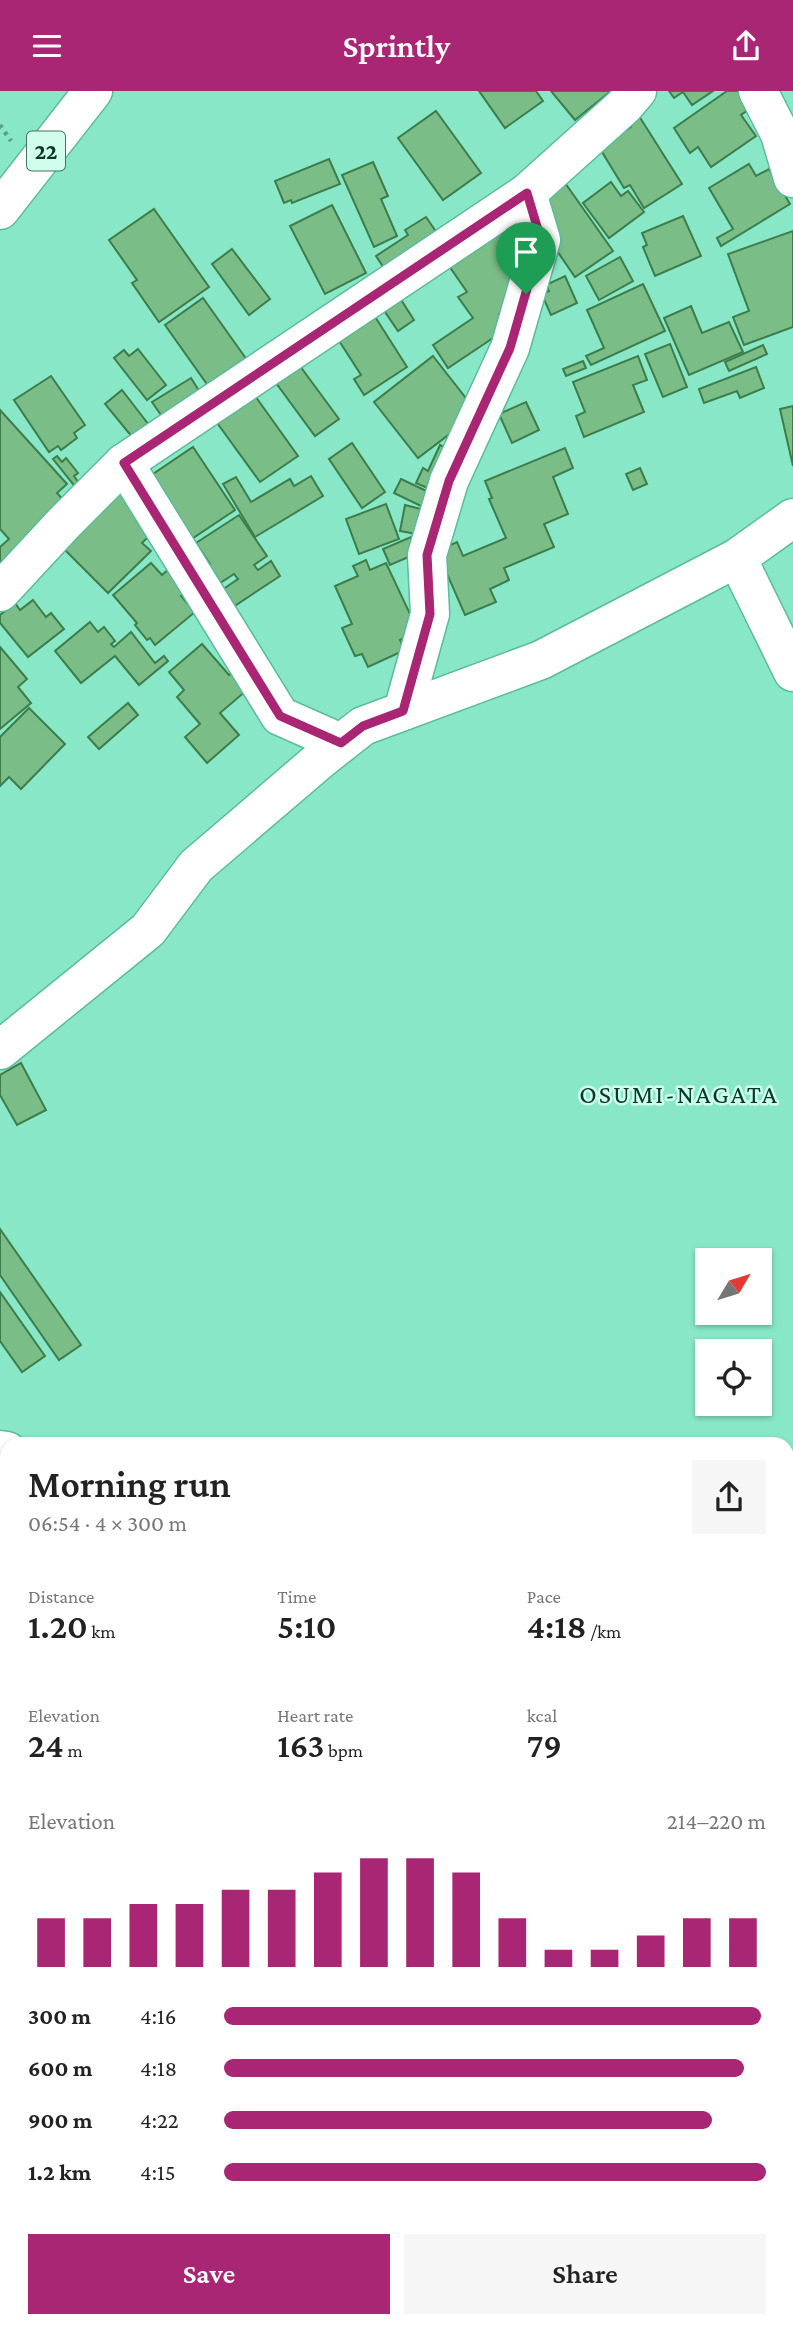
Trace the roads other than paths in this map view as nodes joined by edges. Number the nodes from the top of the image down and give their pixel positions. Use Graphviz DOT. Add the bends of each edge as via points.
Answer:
graph roads {
  1 [pos="93,91"];
  2 [pos="637,91"];
  3 [pos="758,91"];
  4 [pos="793,178"];
  5 [pos="527,193"];
  6 [pos="0,210"];
  7 [pos="124,463"];
  8 [pos="793,518"];
  9 [pos="737,558"];
  10 [pos="0,592"];
  11 [pos="793,672"];
  12 [pos="403,711"];
  13 [pos="341,743"];
  14 [pos="0,1050"];
  1 -- 6 [label="street, 22"];
  2 -- 5 [label="street"];
  3 -- 4 [label="street" via="780,134"];
  5 -- 7 [label="street"];
  5 -- 12 [label="street" via="541,240 510,348 449,481 427,555 430,614"];
  7 -- 10 [label="street"];
  7 -- 13 [label="street" via="280,716"];
  8 -- 9 [label="street"];
  9 -- 11 [label="street"];
  9 -- 12 [label="street" via="541,660"];
  12 -- 13 [label="street" via="363,726"];
  13 -- 14 [label="street" via="196,866 148,930"];
}
